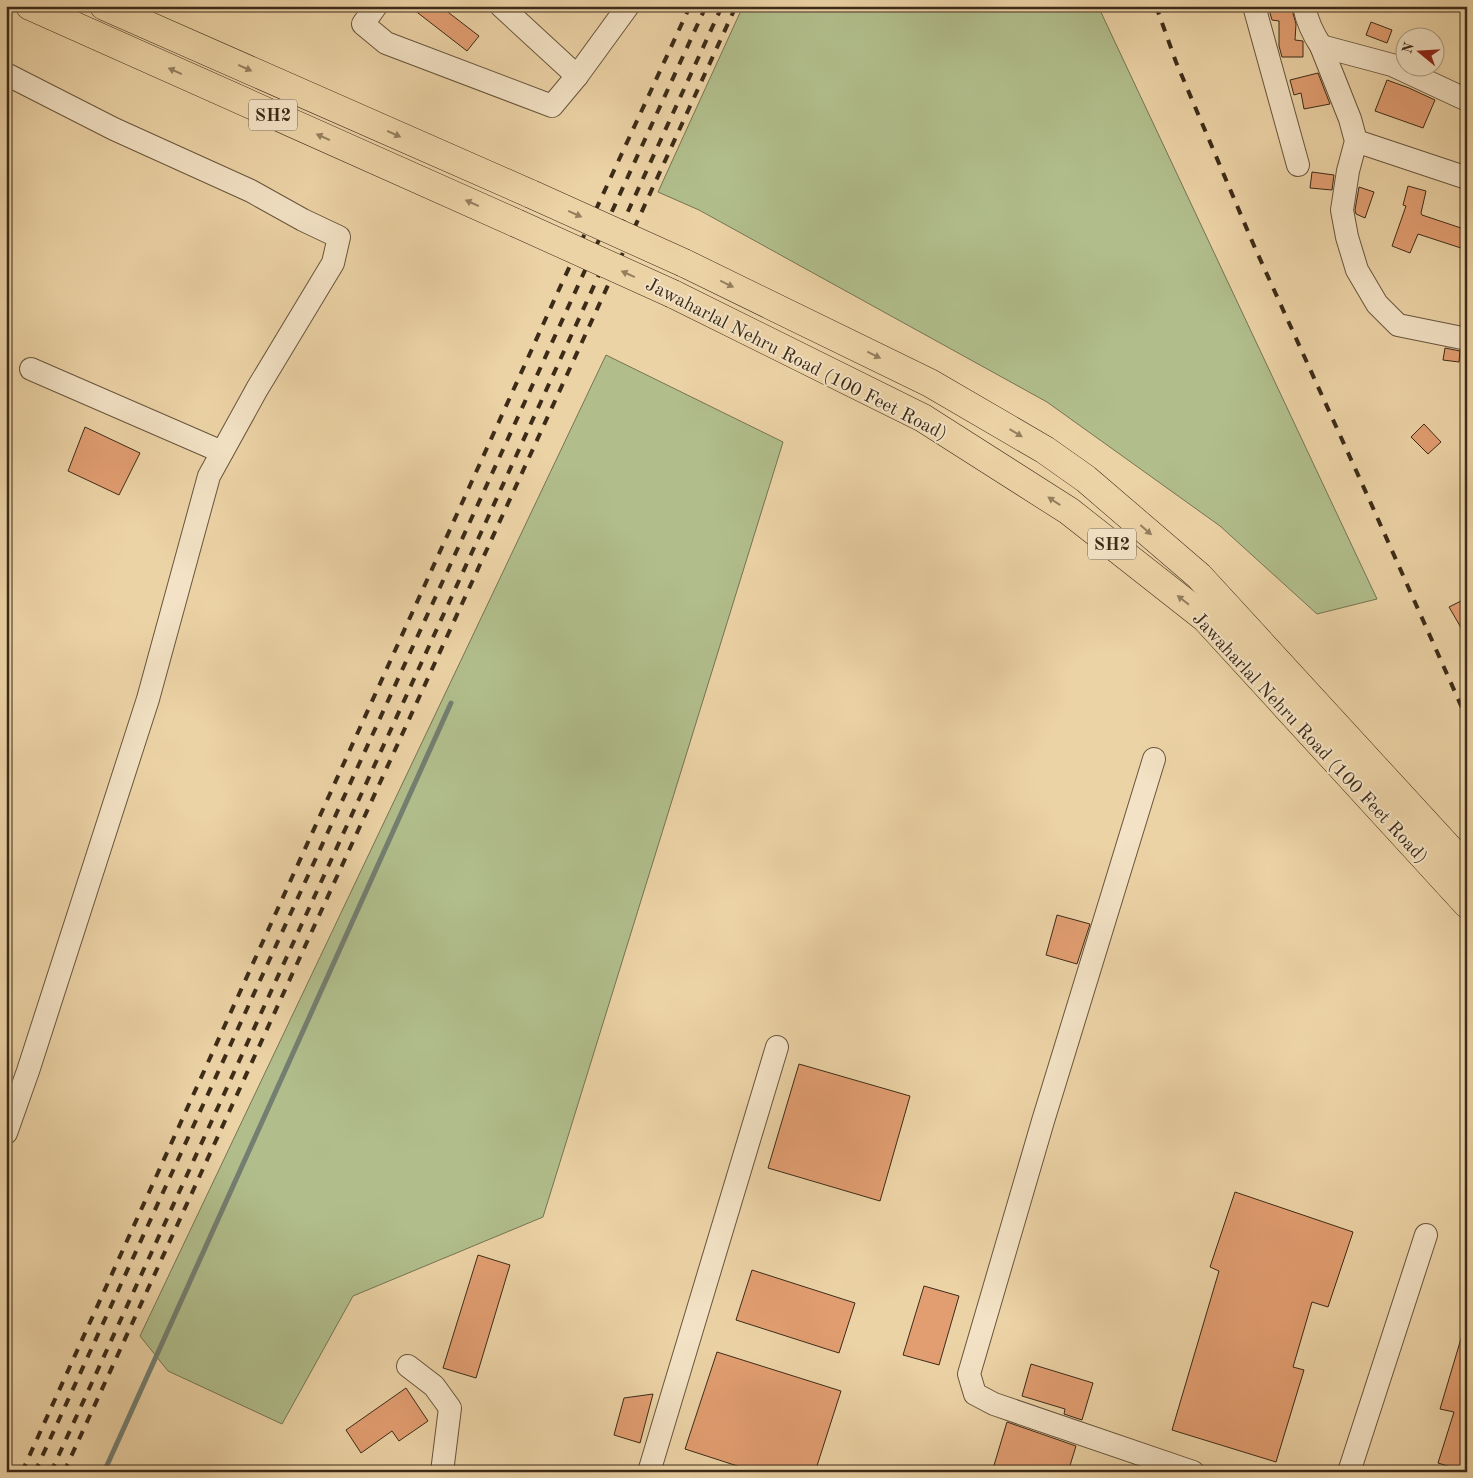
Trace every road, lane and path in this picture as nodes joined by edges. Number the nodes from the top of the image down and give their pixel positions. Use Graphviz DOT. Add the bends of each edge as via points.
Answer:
graph roads {
  1 [pos="30,6"];
  2 [pos="104,6"];
  3 [pos="376,6"];
  4 [pos="501,6"];
  5 [pos="628,6"];
  6 [pos="1254,6"];
  7 [pos="1304,6"];
  8 [pos="1321,46"];
  9 [pos="6,74"];
  10 [pos="577,76"];
  11 [pos="1467,100"];
  12 [pos="1356,141"];
  13 [pos="1298,165"];
  14 [pos="1467,178"];
  15 [pos="1467,339"];
  16 [pos="31,370"];
  17 [pos="222,452"];
  18 [pos="1154,759"];
  19 [pos="1467,868"];
  20 [pos="1467,904"];
  21 [pos="777,1047"];
  22 [pos="6,1133"];
  23 [pos="1426,1235"];
  24 [pos="408,1366"];
  25 [pos="654,1471"];
  26 [pos="442,1472"];
  27 [pos="1193,1472"];
  28 [pos="1349,1472"];
  20 -- 1 [label="main road, Jawaharlal Nehru Road (100 Feet Road) / SH2, one-way, bridge" via="1204,618 1069,511 923,418 672,294"];
  2 -- 19 [label="main road, Jawaharlal Nehru Road (100 Feet Road) / SH2, one-way, bridge" via="684,263 930,382 1045,450 1086,479 1199,576"];
  3 -- 10 [label="street" via="363,24 386,43 552,106"];
  4 -- 10 [label="street"];
  5 -- 10 [label="street"];
  6 -- 13 [label="street"];
  7 -- 8 [label="street" via="1314,37"];
  8 -- 11 [label="street" via="1392,65"];
  8 -- 12 [label="street"];
  9 -- 17 [label="street" via="339,237 333,263"];
  12 -- 14 [label="street"];
  12 -- 15 [label="street" via="1342,210 1357,270 1377,304 1398,325"];
  16 -- 17 [label="street"];
  17 -- 22 [label="street" via="209,476 148,699"];
  18 -- 27 [label="street" via="969,1374 975,1394 994,1404"];
  21 -- 25 [label="street"];
  23 -- 28 [label="street"];
  24 -- 26 [label="street" via="434,1386 450,1408"];
}
